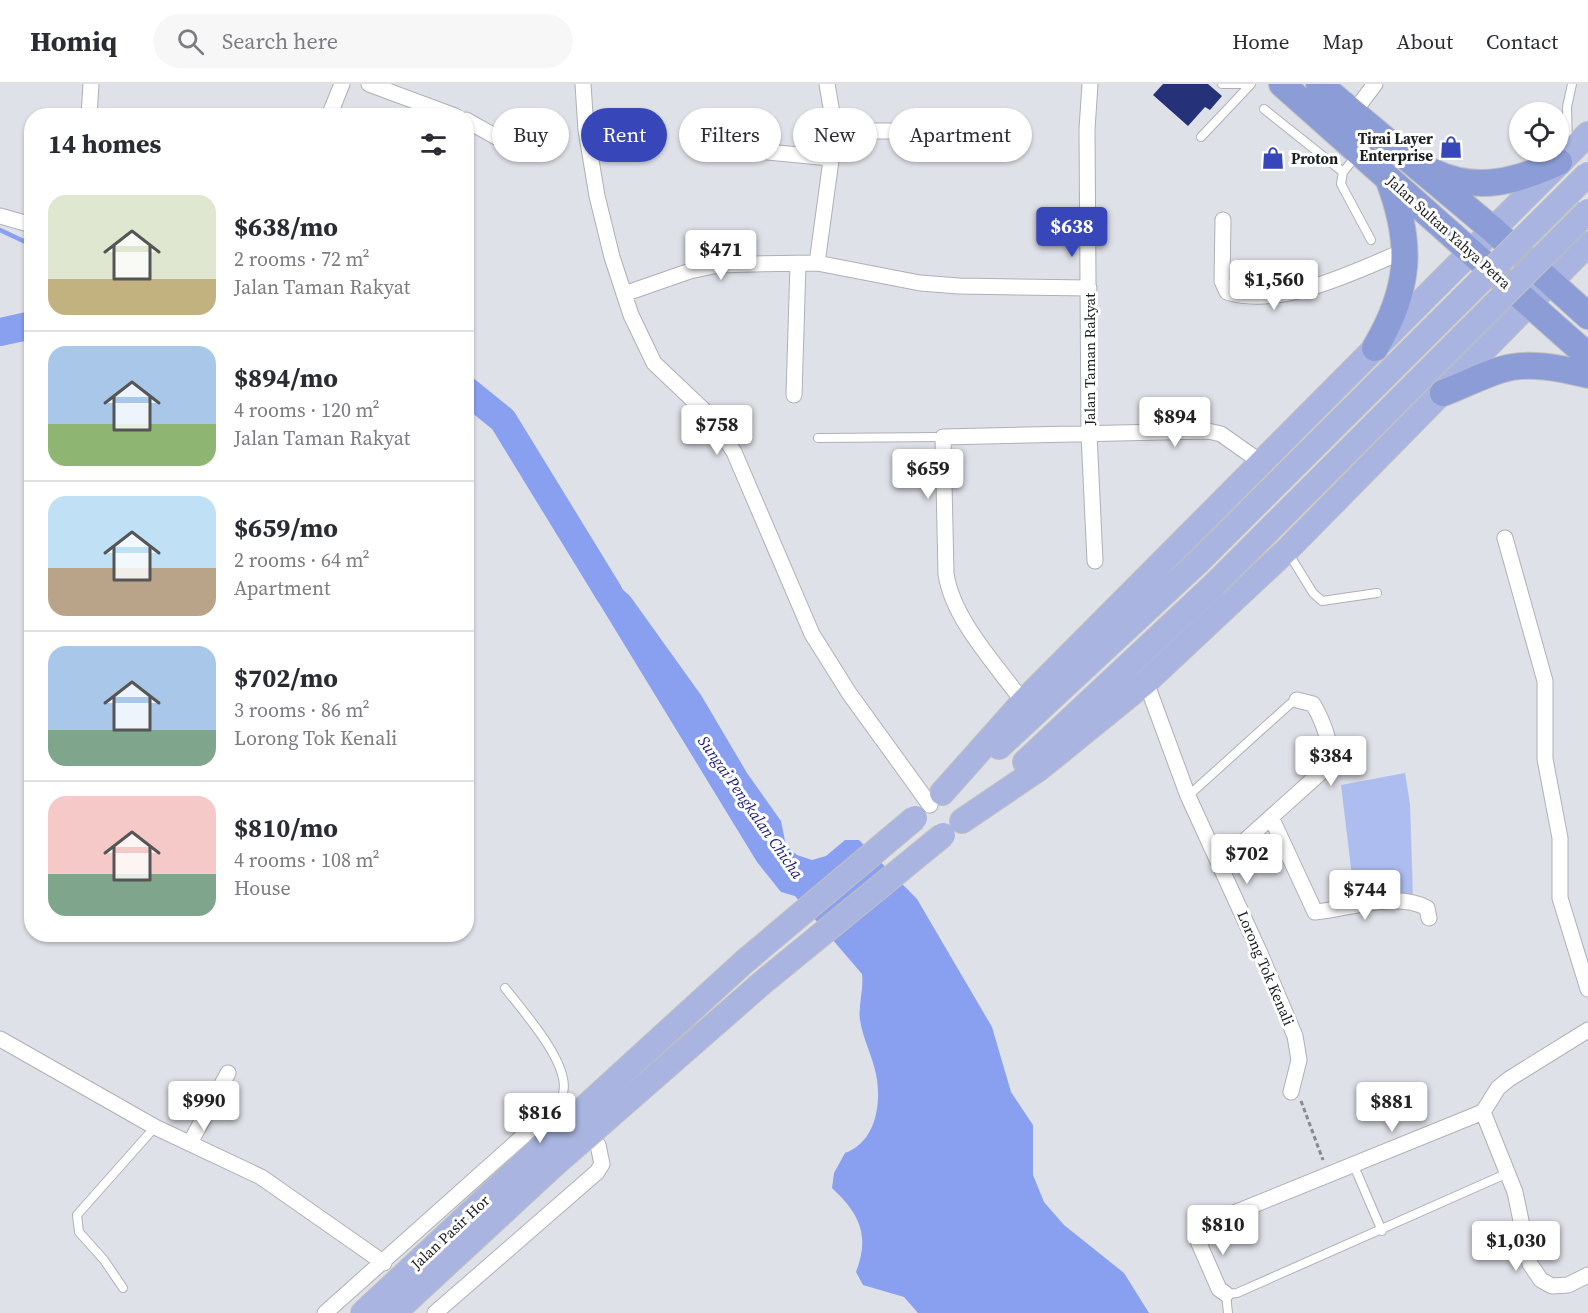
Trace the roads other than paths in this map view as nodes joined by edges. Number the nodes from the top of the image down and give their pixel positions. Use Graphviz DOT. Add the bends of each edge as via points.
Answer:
graph roads {
  1 [pos="91,84"];
  2 [pos="342,84"];
  3 [pos="369,84"];
  4 [pos="583,84"];
  5 [pos="827,84"];
  6 [pos="1090,84"];
  7 [pos="1222,84"];
  8 [pos="1241,84"];
  9 [pos="1251,84"];
  10 [pos="1282,84"];
  11 [pos="1319,84"];
  12 [pos="1375,84"];
  13 [pos="1572,84"];
  14 [pos="1569,102"];
  15 [pos="90,108"];
  16 [pos="332,108"];
  17 [pos="434,108"];
  18 [pos="831,108"];
  19 [pos="1264,109"];
  20 [pos="1353,113"];
  21 [pos="474,124"];
  22 [pos="1588,134"];
  23 [pos="492,135"];
  24 [pos="1201,137"];
  25 [pos="1360,152"];
  26 [pos="1569,153"];
  27 [pos="1409,160"];
  28 [pos="830,162"];
  29 [pos="1556,162"];
  30 [pos="1560,162"];
  31 [pos="1343,172"];
  32 [pos="1588,174"];
  33 [pos="1388,177"];
  34 [pos="1530,192"];
  35 [pos="1588,211"];
  36 [pos="0,216"];
  37 [pos="1223,220"];
  38 [pos="24,223"];
  39 [pos="1492,230"];
  40 [pos="1588,232"];
  41 [pos="1371,240"];
  42 [pos="1588,244"];
  43 [pos="1406,250"];
  44 [pos="1471,250"];
  45 [pos="817,263"];
  46 [pos="798,264"];
  47 [pos="1550,282"];
  48 [pos="1089,288"];
  49 [pos="624,294"];
  50 [pos="1529,304"];
  51 [pos="1414,308"];
  52 [pos="1588,316"];
  53 [pos="1375,348"];
  54 [pos="1588,356"];
  55 [pos="1465,370"];
  56 [pos="1588,375"];
  57 [pos="1443,393"];
  58 [pos="794,394"];
  59 [pos="1089,434"];
  60 [pos="943,437"];
  61 [pos="818,438"];
  62 [pos="1262,463"];
  63 [pos="1505,538"];
  64 [pos="1287,550"];
  65 [pos="1095,561"];
  66 [pos="1377,593"];
  67 [pos="1146,682"];
  68 [pos="1297,700"];
  69 [pos="1023,702"];
  70 [pos="1188,796"];
  71 [pos="929,806"];
  72 [pos="1271,817"];
  73 [pos="962,821"];
  74 [pos="1220,863"];
  75 [pos="1429,918"];
  76 [pos="505,988"];
  77 [pos="1588,989"];
  78 [pos="1588,1030"];
  79 [pos="0,1039"];
  80 [pos="228,1073"];
  81 [pos="1291,1092"];
  82 [pos="1484,1112"];
  83 [pos="548,1117"];
  84 [pos="155,1126"];
  85 [pos="190,1143"];
  86 [pos="546,1157"];
  87 [pos="1354,1166"];
  88 [pos="1508,1173"];
  89 [pos="1382,1231"];
  90 [pos="384,1263"];
  91 [pos="1588,1275"];
  92 [pos="123,1288"];
  93 [pos="1226,1294"];
  94 [pos="325,1313"];
  95 [pos="363,1313"];
  96 [pos="394,1313"];
  97 [pos="435,1313"];
  98 [pos="1228,1313"];
  1 -- 15 [label="street"];
  2 -- 16 [label="street"];
  3 -- 17 [label="street"];
  4 -- 49 [label="street" via="597,196"];
  5 -- 18 [label="street"];
  6 -- 48 [label="street, Jalan Taman Rakyat"];
  7 -- 8 [label="lane"];
  9 -- 24 [label="lane"];
  10 -- 25 [label="highway, Jalan Sultan Yahya Petra"];
  11 -- 20 [label="highway, Jalan Sultan Yahya Petra"];
  12 -- 20 [label="street"];
  13 -- 14 [label="lane"];
  19 -- 31 [label="lane"];
  20 -- 27 [label="highway, Jalan Sultan Yahya Petra"];
  21 -- 23 [label="street"];
  22 -- 26 [label="main road"];
  25 -- 31 [label="lane"];
  25 -- 33 [label="highway, Jalan Sultan Yahya Petra"];
  27 -- 29 [label="highway" via="1466,184 1523,179"];
  27 -- 39 [label="highway, Jalan Sultan Yahya Petra"];
  28 -- 45 [label="street"];
  30 -- 34 [label="main road"];
  31 -- 41 [label="lane" via="1341,184"];
  32 -- 71 [label="main road, bridge" via="1197,563 1015,734"];
  33 -- 43 [label="highway" via="1403,222"];
  33 -- 44 [label="highway, Jalan Sultan Yahya Petra"];
  34 -- 39 [label="main road"];
  34 -- 40 [label="main road" via="1544,222 1559,230"];
  35 -- 73 [label="main road, bridge" via="1214,585"];
  36 -- 38 [label="street"];
  37 -- 43 [label="street" via="1222,281 1227,292 1238,296 1270,295 1316,286"];
  39 -- 44 [label="main road"];
  39 -- 47 [label="highway, Jalan Sultan Yahya Petra"];
  42 -- 47 [label="main road"];
  43 -- 53 [label="highway" via="1397,304"];
  44 -- 50 [label="highway, Jalan Sultan Yahya Petra"];
  44 -- 51 [label="main road"];
  45 -- 46 [label="street"];
  45 -- 48 [label="street" via="920,283 1005,289"];
  46 -- 49 [label="street" via="718,265"];
  46 -- 58 [label="street"];
  47 -- 50 [label="main road"];
  47 -- 52 [label="highway, Jalan Sultan Yahya Petra"];
  48 -- 59 [label="street, Jalan Taman Rakyat"];
  49 -- 71 [label="street" via="654,363 711,417 734,452 812,634"];
  50 -- 54 [label="highway, Jalan Sultan Yahya Petra"];
  50 -- 55 [label="main road"];
  51 -- 53 [label="main road"];
  51 -- 55 [label="main road" via="1441,305 1450,313 1463,343"];
  53 -- 62 [label="main road"];
  55 -- 57 [label="main road"];
  56 -- 57 [label="highway" via="1527,366 1500,370"];
  57 -- 64 [label="main road"];
  59 -- 60 [label="street"];
  59 -- 62 [label="street" via="1208,431 1221,434"];
  59 -- 65 [label="street, Jalan Taman Rakyat"];
  60 -- 61 [label="lane"];
  60 -- 69 [label="street" via="949,594"];
  62 -- 69 [label="main road"];
  63 -- 77 [label="street" via="1545,681 1545,759 1560,838 1560,898"];
  64 -- 66 [label="lane" via="1322,601"];
  64 -- 67 [label="main road"];
  67 -- 70 [label="street, Lorong Tok Kenali"];
  67 -- 73 [label="main road" via="1040,768"];
  68 -- 70 [label="lane"];
  68 -- 72 [label="street" via="1313,704 1317,711 1330,761 1325,770"];
  69 -- 71 [label="main road"];
  70 -- 74 [label="street, Lorong Tok Kenali"];
  71 -- 86 [label="main road, bridge" via="744,962"];
  72 -- 74 [label="street"];
  72 -- 75 [label="street" via="1315,912 1409,902 1427,908"];
  73 -- 86 [label="main road, bridge"];
  74 -- 81 [label="street, Lorong Tok Kenali" via="1295,1036 1299,1060"];
  76 -- 83 [label="lane" via="550,1046 564,1084 561,1099"];
  78 -- 82 [label="street" via="1509,1078"];
  79 -- 84 [label="street"];
  80 -- 85 [label="street"];
  82 -- 87 [label="street"];
  82 -- 88 [label="street"];
  83 -- 90 [label="street"];
  83 -- 97 [label="street" via="565,1121 598,1145 602,1164"];
  84 -- 85 [label="street"];
  84 -- 92 [label="lane" via="77,1215 79,1232"];
  85 -- 90 [label="street" via="261,1177"];
  86 -- 95 [label="main road, Jalan Pasir Hor"];
  86 -- 96 [label="main road, Jalan Pasir Hor"];
  87 -- 89 [label="lane"];
  87 -- 93 [label="street" via="1202,1226 1197,1233 1198,1241 1219,1289"];
  88 -- 89 [label="lane"];
  88 -- 91 [label="street" via="1530,1264 1540,1280 1552,1286 1568,1285"];
  89 -- 93 [label="lane" via="1237,1293"];
  90 -- 94 [label="street"];
  93 -- 98 [label="lane"];
}
